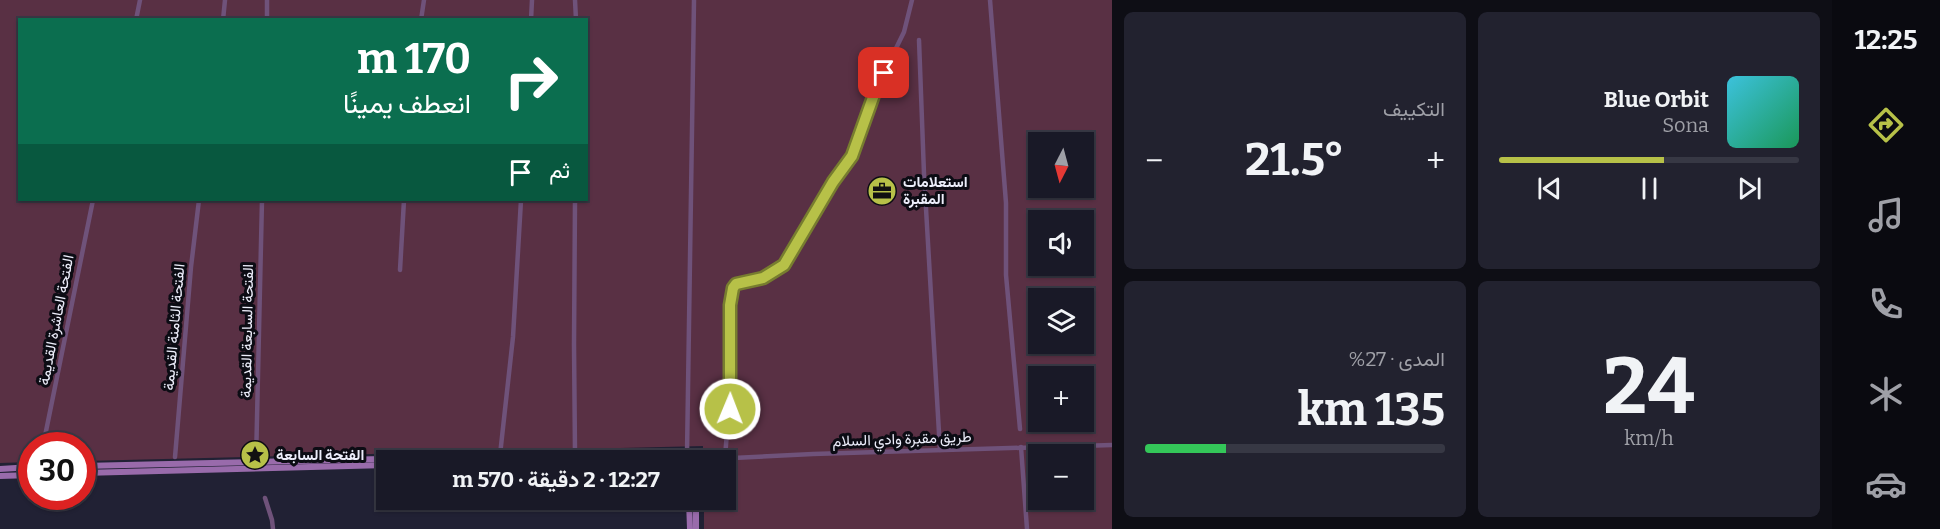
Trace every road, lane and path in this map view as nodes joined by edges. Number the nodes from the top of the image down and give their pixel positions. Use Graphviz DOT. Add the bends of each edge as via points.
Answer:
graph roads {
  1 [pos="140,0"];
  2 [pos="225,0"];
  3 [pos="267,0"];
  4 [pos="424,0"];
  5 [pos="532,0"];
  6 [pos="575,0"];
  7 [pos="694,0"];
  8 [pos="912,0"];
  9 [pos="990,0"];
  10 [pos="136,18"];
  11 [pos="222,18"];
  12 [pos="267,18"];
  13 [pos="421,18"];
  14 [pos="531,18"];
  15 [pos="576,18"];
  16 [pos="919,40"];
  17 [pos="93,201"];
  18 [pos="199,201"];
  19 [pos="262,201"];
  20 [pos="404,201"];
  21 [pos="521,201"];
  22 [pos="575,201"];
  23 [pos="400,270"];
  24 [pos="1020,429"];
  25 [pos="46,432"];
  26 [pos="1112,445"];
  27 [pos="1021,447"];
  28 [pos="501,450"];
  29 [pos="575,450"];
  30 [pos="685,450"];
  31 [pos="725,450"];
  32 [pos="940,450"];
  33 [pos="175,457"];
  34 [pos="736,458"];
  35 [pos="256,462"];
  36 [pos="371,462"];
  37 [pos="376,462"];
  38 [pos="96,466"];
  39 [pos="18,468"];
  40 [pos="0,469"];
  41 [pos="96,472"];
  42 [pos="18,475"];
  43 [pos="0,476"];
  44 [pos="265,498"];
  45 [pos="689,510"];
  46 [pos="696,510"];
  47 [pos="273,529"];
  48 [pos="690,529"];
  49 [pos="696,529"];
  50 [pos="1027,529"];
  1 -- 10 [label="street"];
  2 -- 11 [label="street"];
  3 -- 12 [label="street"];
  4 -- 13 [label="street"];
  5 -- 14 [label="street"];
  6 -- 15 [label="street"];
  7 -- 30 [label="street"];
  8 -- 31 [label="street" via="904,32 876,89 852,156 784,265 763,278 733,288"];
  9 -- 24 [label="street" via="1006,203 1006,275"];
  16 -- 32 [label="street"];
  17 -- 25 [label="street, الفتحة العاشرة القديمة"];
  18 -- 33 [label="street, الفتحة الثامنة القديمة"];
  19 -- 35 [label="street, الفتحة السابعة القديمة"];
  20 -- 23 [label="street"];
  21 -- 28 [label="street" via="513,337"];
  22 -- 29 [label="street"];
  26 -- 27 [label="street, طريق مقبرة وادي السلام"];
  27 -- 32 [label="street, طريق مقبرة وادي السلام"];
  27 -- 50 [label="street"];
  32 -- 34 [label="street, طريق مقبرة وادي السلام"];
  35 -- 36 [label="street"];
  35 -- 38 [label="street"];
  36 -- 37 [label="street"];
  36 -- 41 [label="street"];
  39 -- 40 [label="street"];
  42 -- 43 [label="street"];
  44 -- 47 [label="street"];
  45 -- 48 [label="street"];
  46 -- 49 [label="street"];
}
